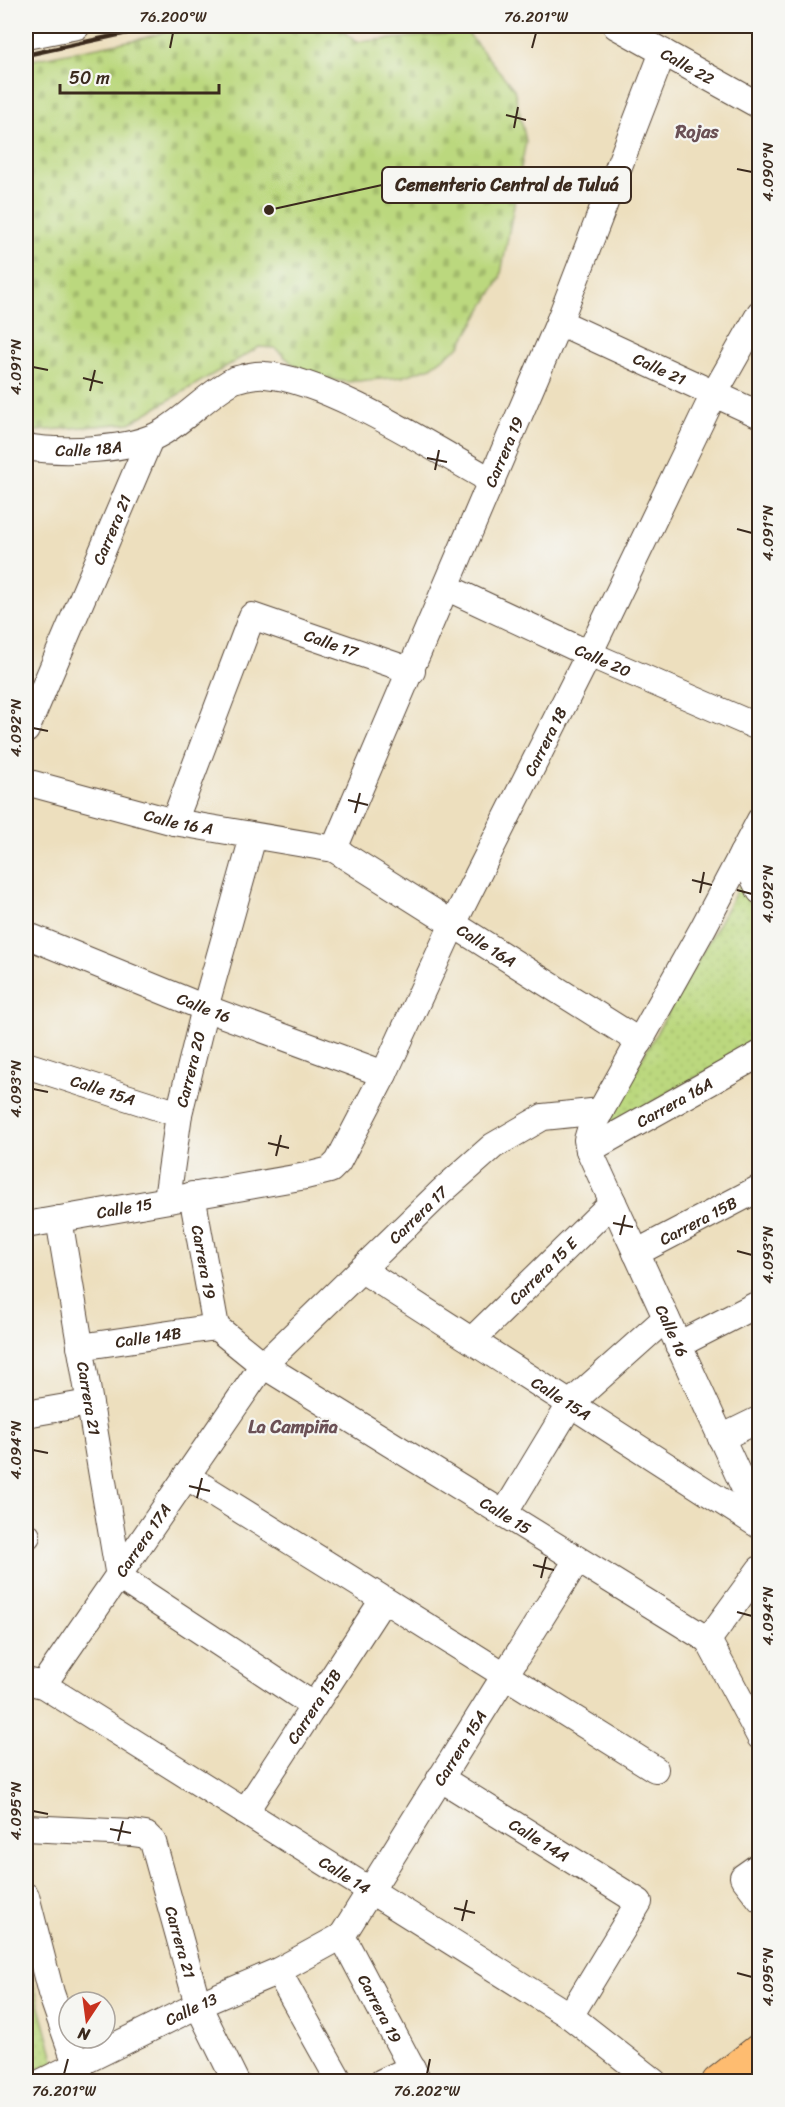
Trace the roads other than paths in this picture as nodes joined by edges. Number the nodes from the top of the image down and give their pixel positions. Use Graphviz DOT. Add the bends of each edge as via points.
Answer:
graph roads {
  1 [pos="77,26"];
  2 [pos="616,26"];
  3 [pos="30,32"];
  4 [pos="663,52"];
  5 [pos="759,106"];
  6 [pos="759,313"];
  7 [pos="559,322"];
  8 [pos="714,394"];
  9 [pos="759,415"];
  10 [pos="150,439"];
  11 [pos="26,447"];
  12 [pos="492,481"];
  13 [pos="448,588"];
  14 [pos="589,654"];
  15 [pos="412,671"];
  16 [pos="759,728"];
  17 [pos="26,730"];
  18 [pos="26,782"];
  19 [pos="759,820"];
  20 [pos="174,822"];
  21 [pos="254,837"];
  22 [pos="334,849"];
  23 [pos="742,854"];
  24 [pos="759,891"];
  25 [pos="453,924"];
  26 [pos="26,935"];
  27 [pos="205,1008"];
  28 [pos="640,1042"];
  29 [pos="759,1054"];
  30 [pos="26,1065"];
  31 [pos="384,1074"];
  32 [pos="601,1111"];
  33 [pos="179,1114"];
  34 [pos="588,1145"];
  35 [pos="330,1170"];
  36 [pos="759,1188"];
  37 [pos="192,1195"];
  38 [pos="167,1199"];
  39 [pos="613,1202"];
  40 [pos="59,1219"];
  41 [pos="26,1225"];
  42 [pos="636,1253"];
  43 [pos="362,1270"];
  44 [pos="759,1303"];
  45 [pos="666,1318"];
  46 [pos="216,1327"];
  47 [pos="472,1340"];
  48 [pos="678,1345"];
  49 [pos="80,1347"];
  50 [pos="262,1365"];
  51 [pos="89,1403"];
  52 [pos="571,1403"];
  53 [pos="26,1414"];
  54 [pos="759,1419"];
  55 [pos="721,1438"];
  56 [pos="186,1476"];
  57 [pos="504,1514"];
  58 [pos="759,1524"];
  59 [pos="578,1560"];
  60 [pos="759,1569"];
  61 [pos="119,1577"];
  62 [pos="383,1600"];
  63 [pos="708,1640"];
  64 [pos="504,1674"];
  65 [pos="34,1683"];
  66 [pos="313,1705"];
  67 [pos="759,1737"];
  68 [pos="655,1769"];
  69 [pos="440,1778"];
  70 [pos="245,1812"];
  71 [pos="26,1828"];
  72 [pos="759,1865"];
  73 [pos="370,1890"];
  74 [pos="26,1896"];
  75 [pos="759,1899"];
  76 [pos="342,1936"];
  77 [pos="278,1971"];
  78 [pos="198,2005"];
  79 [pos="570,2016"];
  80 [pos="759,2049"];
  81 [pos="78,2074"];
  82 [pos="416,2075"];
  83 [pos="42,2082"];
  84 [pos="236,2082"];
  85 [pos="340,2082"];
  86 [pos="382,2082"];
  87 [pos="654,2082"];
  88 [pos="718,2082"];
  1 -- 3 [label="street"];
  2 -- 4 [label="street, Calle 22"];
  4 -- 5 [label="street, Calle 22"];
  4 -- 7 [label="street, Carrera 19"];
  6 -- 8 [label="street, Carrera 18"];
  7 -- 8 [label="street, Calle 21"];
  7 -- 12 [label="street, Carrera 19"];
  8 -- 9 [label="street, Calle 21"];
  8 -- 14 [label="street, Carrera 18"];
  10 -- 11 [label="street, Calle 18A" via="77,449"];
  10 -- 12 [label="street" via="217,389 250,375 290,380 320,390"];
  10 -- 17 [label="street, Carrera 21"];
  12 -- 13 [label="street, Carrera 19"];
  13 -- 14 [label="street, Calle 20"];
  13 -- 15 [label="street, Carrera 19"];
  14 -- 16 [label="street, Calle 20"];
  14 -- 25 [label="street, Carrera 18"];
  15 -- 20 [label="street, Calle 17" via="252,616"];
  15 -- 22 [label="street, Carrera 19"];
  18 -- 20 [label="street, Calle 16 A"];
  19 -- 23 [label="street"];
  20 -- 21 [label="street, Calle 16 A"];
  21 -- 22 [label="street, Calle 16 A"];
  21 -- 27 [label="street, Carrera 20"];
  22 -- 25 [label="street, Calle 16A"];
  23 -- 24 [label="street"];
  23 -- 28 [label="street"];
  25 -- 28 [label="street, Calle 16A"];
  25 -- 31 [label="street, Carrera 18"];
  26 -- 27 [label="street, Calle 16"];
  27 -- 31 [label="street, Calle 16"];
  27 -- 33 [label="street, Carrera 20"];
  28 -- 32 [label="street"];
  29 -- 34 [label="street, Carrera 16A"];
  30 -- 33 [label="street, Calle 15A"];
  31 -- 35 [label="street, Carrera 18" via="344,1152"];
  32 -- 34 [label="street"];
  32 -- 43 [label="street, Carrera 17" via="543,1117 493,1146"];
  33 -- 38 [label="street, Carrera 20"];
  34 -- 39 [label="street, Calle 16"];
  35 -- 37 [label="street, Calle 15"];
  36 -- 42 [label="street, Carrera 15B"];
  37 -- 38 [label="street, Calle 15"];
  37 -- 46 [label="street, Carrera 19"];
  38 -- 40 [label="street, Calle 15"];
  39 -- 42 [label="street, Calle 16"];
  39 -- 47 [label="street, Carrera 15 E"];
  40 -- 41 [label="street, Calle 15"];
  40 -- 49 [label="street, Carrera 21"];
  42 -- 45 [label="street, Calle 16"];
  43 -- 47 [label="street, Calle 15A"];
  43 -- 50 [label="street, Carrera 17"];
  44 -- 48 [label="street"];
  45 -- 48 [label="street, Calle 16"];
  45 -- 52 [label="street"];
  46 -- 49 [label="street, Calle 14B"];
  46 -- 50 [label="street, Calle 15"];
  47 -- 52 [label="street, Calle 15A"];
  48 -- 55 [label="street, Calle 16"];
  49 -- 51 [label="street, Carrera 21"];
  50 -- 56 [label="street, Carrera 17A"];
  50 -- 57 [label="street, Calle 15"];
  51 -- 53 [label="street"];
  51 -- 61 [label="street, Carrera 21"];
  52 -- 57 [label="street"];
  52 -- 58 [label="street, Calle 15A"];
  54 -- 55 [label="street"];
  55 -- 58 [label="street, Calle 16"];
  56 -- 61 [label="street, Carrera 17A"];
  56 -- 62 [label="street"];
  57 -- 59 [label="street, Calle 15"];
  59 -- 63 [label="street, Calle 15"];
  59 -- 64 [label="street, Carrera 15A"];
  60 -- 63 [label="street"];
  61 -- 65 [label="street, Carrera 17A"];
  61 -- 66 [label="street"];
  62 -- 64 [label="street"];
  62 -- 66 [label="street, Carrera 15B"];
  63 -- 67 [label="street"];
  64 -- 68 [label="street"];
  64 -- 69 [label="street, Carrera 15A"];
  65 -- 70 [label="street, Calle 14"];
  66 -- 70 [label="street, Carrera 15B"];
  69 -- 73 [label="street, Carrera 15A"];
  69 -- 79 [label="street, Calle 14A" via="639,1902"];
  70 -- 73 [label="street, Calle 14"];
  71 -- 78 [label="street, Carrera 21" via="146,1835 153,1842"];
  72 -- 75 [label="street" via="744,1877"];
  73 -- 76 [label="street, Carrera 15A"];
  73 -- 79 [label="street, Calle 14"];
  74 -- 81 [label="street" via="51,1993"];
  76 -- 77 [label="street, Calle 13"];
  76 -- 82 [label="street, Carrera 19"];
  77 -- 78 [label="street, Calle 13"];
  77 -- 85 [label="street"];
  78 -- 81 [label="street, Calle 13"];
  78 -- 84 [label="street, Carrera 21"];
  79 -- 87 [label="street, Calle 14"];
  80 -- 88 [label="main road"];
  81 -- 83 [label="street, Calle 13"];
  82 -- 86 [label="street"];
}
